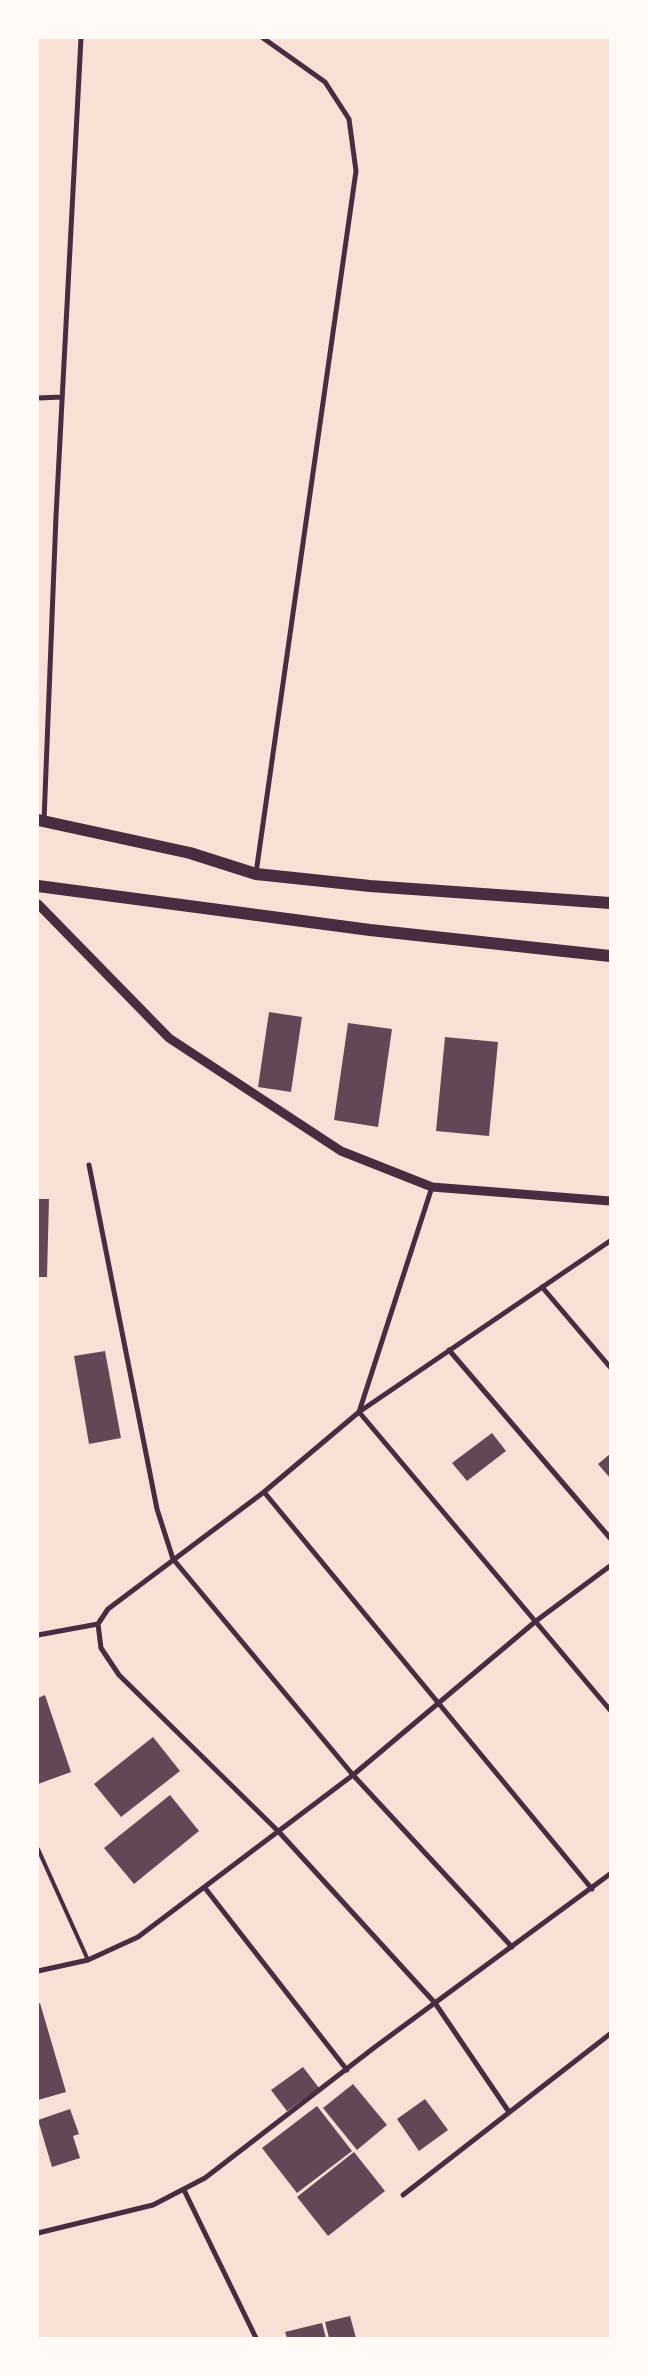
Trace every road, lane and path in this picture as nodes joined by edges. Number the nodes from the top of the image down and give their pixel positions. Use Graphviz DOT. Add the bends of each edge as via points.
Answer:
graph roads {
  1 [pos="81,38"];
  2 [pos="263,38"];
  3 [pos="62,397"];
  4 [pos="38,398"];
  5 [pos="41,821"];
  6 [pos="256,874"];
  7 [pos="38,886"];
  8 [pos="610,903"];
  9 [pos="38,904"];
  10 [pos="610,956"];
  11 [pos="90,1165"];
  12 [pos="432,1187"];
  13 [pos="610,1201"];
  14 [pos="610,1241"];
  15 [pos="542,1287"];
  16 [pos="449,1350"];
  17 [pos="610,1367"];
  18 [pos="359,1412"];
  19 [pos="264,1492"];
  20 [pos="610,1538"];
  21 [pos="173,1559"];
  22 [pos="610,1566"];
  23 [pos="536,1621"];
  24 [pos="98,1624"];
  25 [pos="38,1635"];
  26 [pos="439,1704"];
  27 [pos="610,1710"];
  28 [pos="353,1775"];
  29 [pos="279,1832"];
  30 [pos="38,1848"];
  31 [pos="610,1874"];
  32 [pos="205,1888"];
  33 [pos="592,1889"];
  34 [pos="512,1947"];
  35 [pos="88,1960"];
  36 [pos="38,1971"];
  37 [pos="435,2003"];
  38 [pos="610,2034"];
  39 [pos="347,2070"];
  40 [pos="509,2112"];
  41 [pos="184,2190"];
  42 [pos="403,2195"];
  43 [pos="38,2233"];
  44 [pos="256,2338"];
  1 -- 3 [label="street"];
  2 -- 6 [label="street" via="325,82 349,119 356,171"];
  3 -- 4 [label="street"];
  3 -- 5 [label="street"];
  5 -- 6 [label="main road" via="190,853"];
  6 -- 8 [label="main road" via="370,886"];
  7 -- 10 [label="main road" via="370,930"];
  9 -- 12 [label="street" via="170,1038 341,1151"];
  11 -- 21 [label="street" via="157,1509"];
  12 -- 13 [label="street"];
  12 -- 18 [label="street"];
  14 -- 15 [label="street"];
  15 -- 16 [label="street"];
  15 -- 17 [label="street"];
  16 -- 18 [label="street"];
  16 -- 20 [label="street"];
  18 -- 19 [label="street"];
  18 -- 23 [label="street"];
  19 -- 21 [label="street"];
  19 -- 26 [label="street"];
  21 -- 24 [label="street" via="108,1609"];
  21 -- 28 [label="street"];
  22 -- 23 [label="street"];
  23 -- 26 [label="street"];
  23 -- 27 [label="street"];
  24 -- 25 [label="street"];
  24 -- 29 [label="street" via="101,1648 119,1675"];
  26 -- 28 [label="street"];
  26 -- 33 [label="street"];
  28 -- 29 [label="street"];
  28 -- 34 [label="street"];
  29 -- 32 [label="street"];
  29 -- 37 [label="street"];
  30 -- 35 [label="lane"];
  31 -- 33 [label="street"];
  32 -- 35 [label="street" via="138,1937"];
  32 -- 39 [label="street"];
  33 -- 34 [label="street"];
  34 -- 37 [label="street"];
  35 -- 36 [label="street"];
  37 -- 39 [label="street"];
  37 -- 40 [label="street"];
  38 -- 40 [label="street"];
  39 -- 41 [label="street" via="205,2178"];
  40 -- 42 [label="street"];
  41 -- 43 [label="street" via="153,2205"];
  41 -- 44 [label="street"];
}
